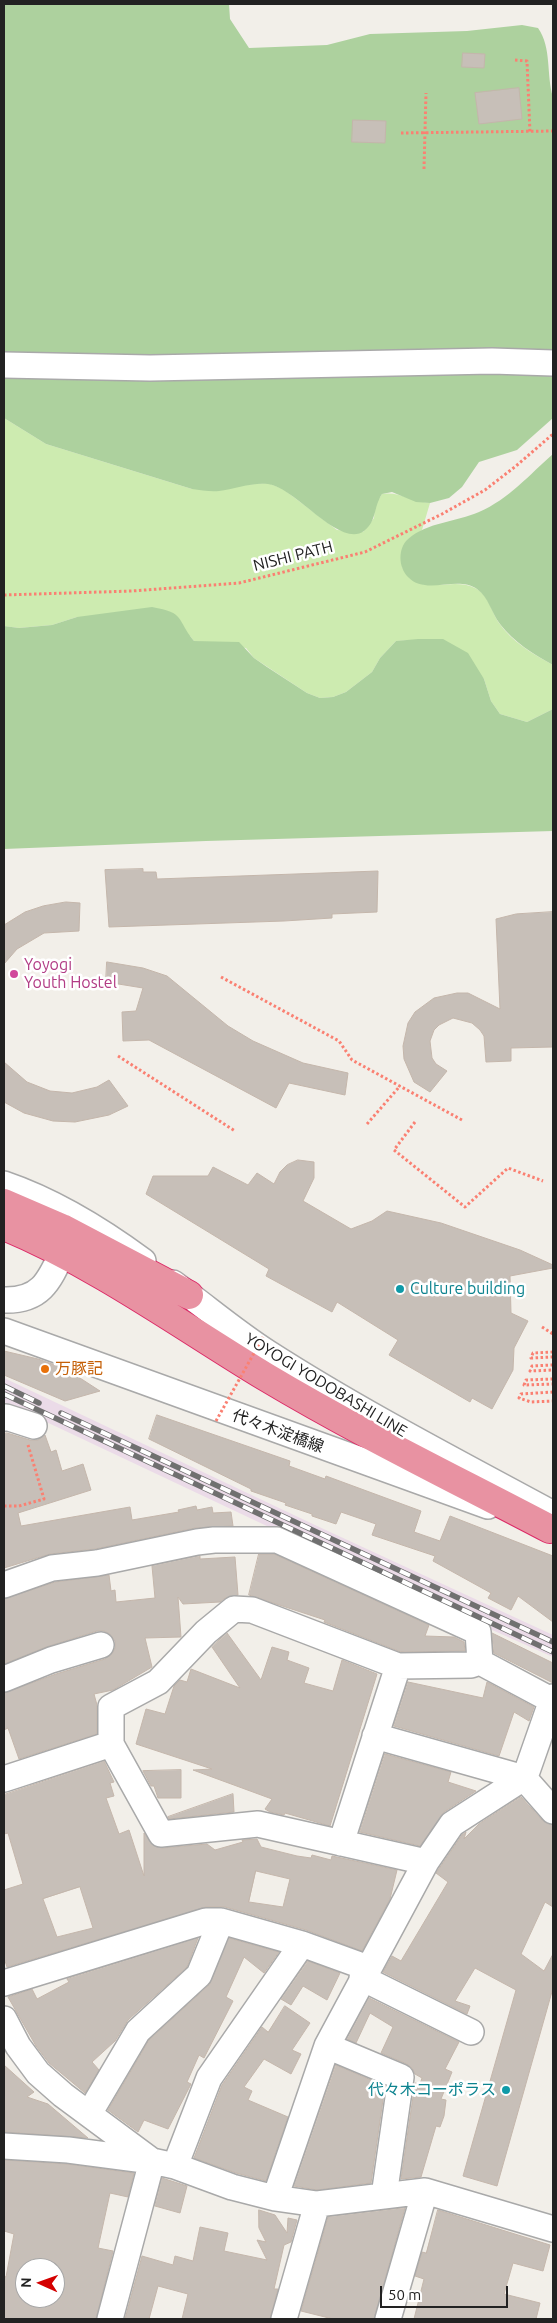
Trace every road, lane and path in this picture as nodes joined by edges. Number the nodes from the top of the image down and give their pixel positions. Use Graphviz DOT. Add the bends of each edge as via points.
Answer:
graph roads {
  1 [pos="515,60"];
  2 [pos="426,93"];
  3 [pos="553,131"];
  4 [pos="425,133"];
  5 [pos="530,133"];
  6 [pos="401,134"];
  7 [pos="424,169"];
  8 [pos="553,363"];
  9 [pos="4,365"];
  10 [pos="553,434"];
  11 [pos="4,594"];
  12 [pos="221,977"];
  13 [pos="118,1056"];
  14 [pos="400,1086"];
  15 [pos="462,1120"];
  16 [pos="415,1122"];
  17 [pos="367,1124"];
  18 [pos="235,1131"];
  19 [pos="543,1181"];
  20 [pos="4,1184"];
  21 [pos="4,1203"];
  22 [pos="4,1226"];
  23 [pos="62,1253"];
  24 [pos="189,1295"];
  25 [pos="4,1300"];
  26 [pos="542,1327"];
  27 [pos="4,1331"];
  28 [pos="553,1334"];
  29 [pos="263,1336"];
  30 [pos="553,1352"];
  31 [pos="553,1357"];
  32 [pos="553,1365"];
  33 [pos="553,1370"];
  34 [pos="553,1378"];
  35 [pos="553,1384"];
  36 [pos="553,1392"];
  37 [pos="553,1401"];
  38 [pos="216,1421"];
  39 [pos="19,1422"];
  40 [pos="4,1506"];
  41 [pos="552,1525"];
  42 [pos="4,1585"];
  43 [pos="101,1645"];
  44 [pos="480,1662"];
  45 [pos="398,1666"];
  46 [pos="4,1679"];
  47 [pos="553,1699"];
  48 [pos="375,1736"];
  49 [pos="111,1744"];
  50 [pos="524,1778"];
  51 [pos="4,1779"];
  52 [pos="553,1811"];
  53 [pos="341,1843"];
  54 [pos="426,1862"];
  55 [pos="221,1921"];
  56 [pos="302,1944"];
  57 [pos="365,1973"];
  58 [pos="4,1983"];
  59 [pos="4,2019"];
  60 [pos="471,2032"];
  61 [pos="327,2046"];
  62 [pos="89,2114"];
  63 [pos="4,2146"];
  64 [pos="164,2163"];
  65 [pos="425,2191"];
  66 [pos="384,2196"];
  67 [pos="275,2198"];
  68 [pos="317,2204"];
  69 [pos="553,2228"];
  70 [pos="110,2319"];
  71 [pos="284,2319"];
  72 [pos="388,2319"];
  1 -- 5 [label="path" via="527,61"];
  2 -- 4 [label="path"];
  3 -- 5 [label="path"];
  4 -- 5 [label="path"];
  4 -- 6 [label="path"];
  4 -- 7 [label="path"];
  8 -- 9 [label="street" via="492,361 150,368"];
  10 -- 11 [label="path, NISHI PATH" via="486,490 364,552 238,583 132,591"];
  12 -- 14 [label="path" via="339,1041 352,1060"];
  13 -- 18 [label="path"];
  14 -- 15 [label="path"];
  14 -- 17 [label="path"];
  16 -- 19 [label="path" via="394,1150 465,1207 508,1168"];
  20 -- 24 [label="street, YOYOGI YODOBASHI LINE" via="103,1231"];
  21 -- 24 [label="highway" via="62,1228"];
  22 -- 23 [label="highway"];
  23 -- 25 [label="street" via="49,1281 36,1294 21,1300"];
  23 -- 41 [label="highway" via="353,1428"];
  24 -- 41 [label="street, YOYOGI YODOBASHI LINE" via="266,1352"];
  26 -- 28 [label="path"];
  27 -- 41 [label="street, 代々木淀橋線"];
  29 -- 38 [label="path, bridge"];
  30 -- 31 [label="path" via="533,1353 531,1358"];
  32 -- 33 [label="path" via="532,1366 530,1371"];
  34 -- 35 [label="path" via="526,1380 524,1385"];
  36 -- 37 [label="path" via="521,1394 520,1398 531,1402"];
  39 -- 40 [label="path" via="44,1499 19,1506"];
  42 -- 44 [label="street" via="52,1568 97,1563 197,1542 277,1540 478,1632"];
  43 -- 46 [label="street"];
  44 -- 45 [label="street" via="471,1665"];
  44 -- 47 [label="street"];
  45 -- 48 [label="street"];
  45 -- 49 [label="street" via="252,1610 234,1609 206,1632 158,1682 111,1707"];
  47 -- 50 [label="street"];
  48 -- 50 [label="street"];
  48 -- 53 [label="street"];
  49 -- 51 [label="street"];
  49 -- 53 [label="street" via="161,1834 258,1824"];
  50 -- 52 [label="street"];
  50 -- 54 [label="street" via="452,1824"];
  53 -- 54 [label="street"];
  54 -- 57 [label="street"];
  55 -- 56 [label="street"];
  55 -- 58 [label="street" via="206,1921"];
  55 -- 62 [label="street" via="199,1975 138,2031"];
  56 -- 57 [label="street"];
  56 -- 64 [label="street" via="209,2078"];
  57 -- 60 [label="street"];
  57 -- 61 [label="street"];
  59 -- 62 [label="street" via="18,2046 38,2073"];
  61 -- 66 [label="street" via="401,2077"];
  61 -- 67 [label="street"];
  62 -- 64 [label="street"];
  63 -- 64 [label="street" via="68,2150"];
  64 -- 67 [label="street"];
  64 -- 70 [label="street"];
  65 -- 66 [label="street"];
  65 -- 69 [label="street"];
  65 -- 72 [label="street"];
  66 -- 68 [label="street"];
  67 -- 68 [label="street"];
  68 -- 71 [label="street"];
}
